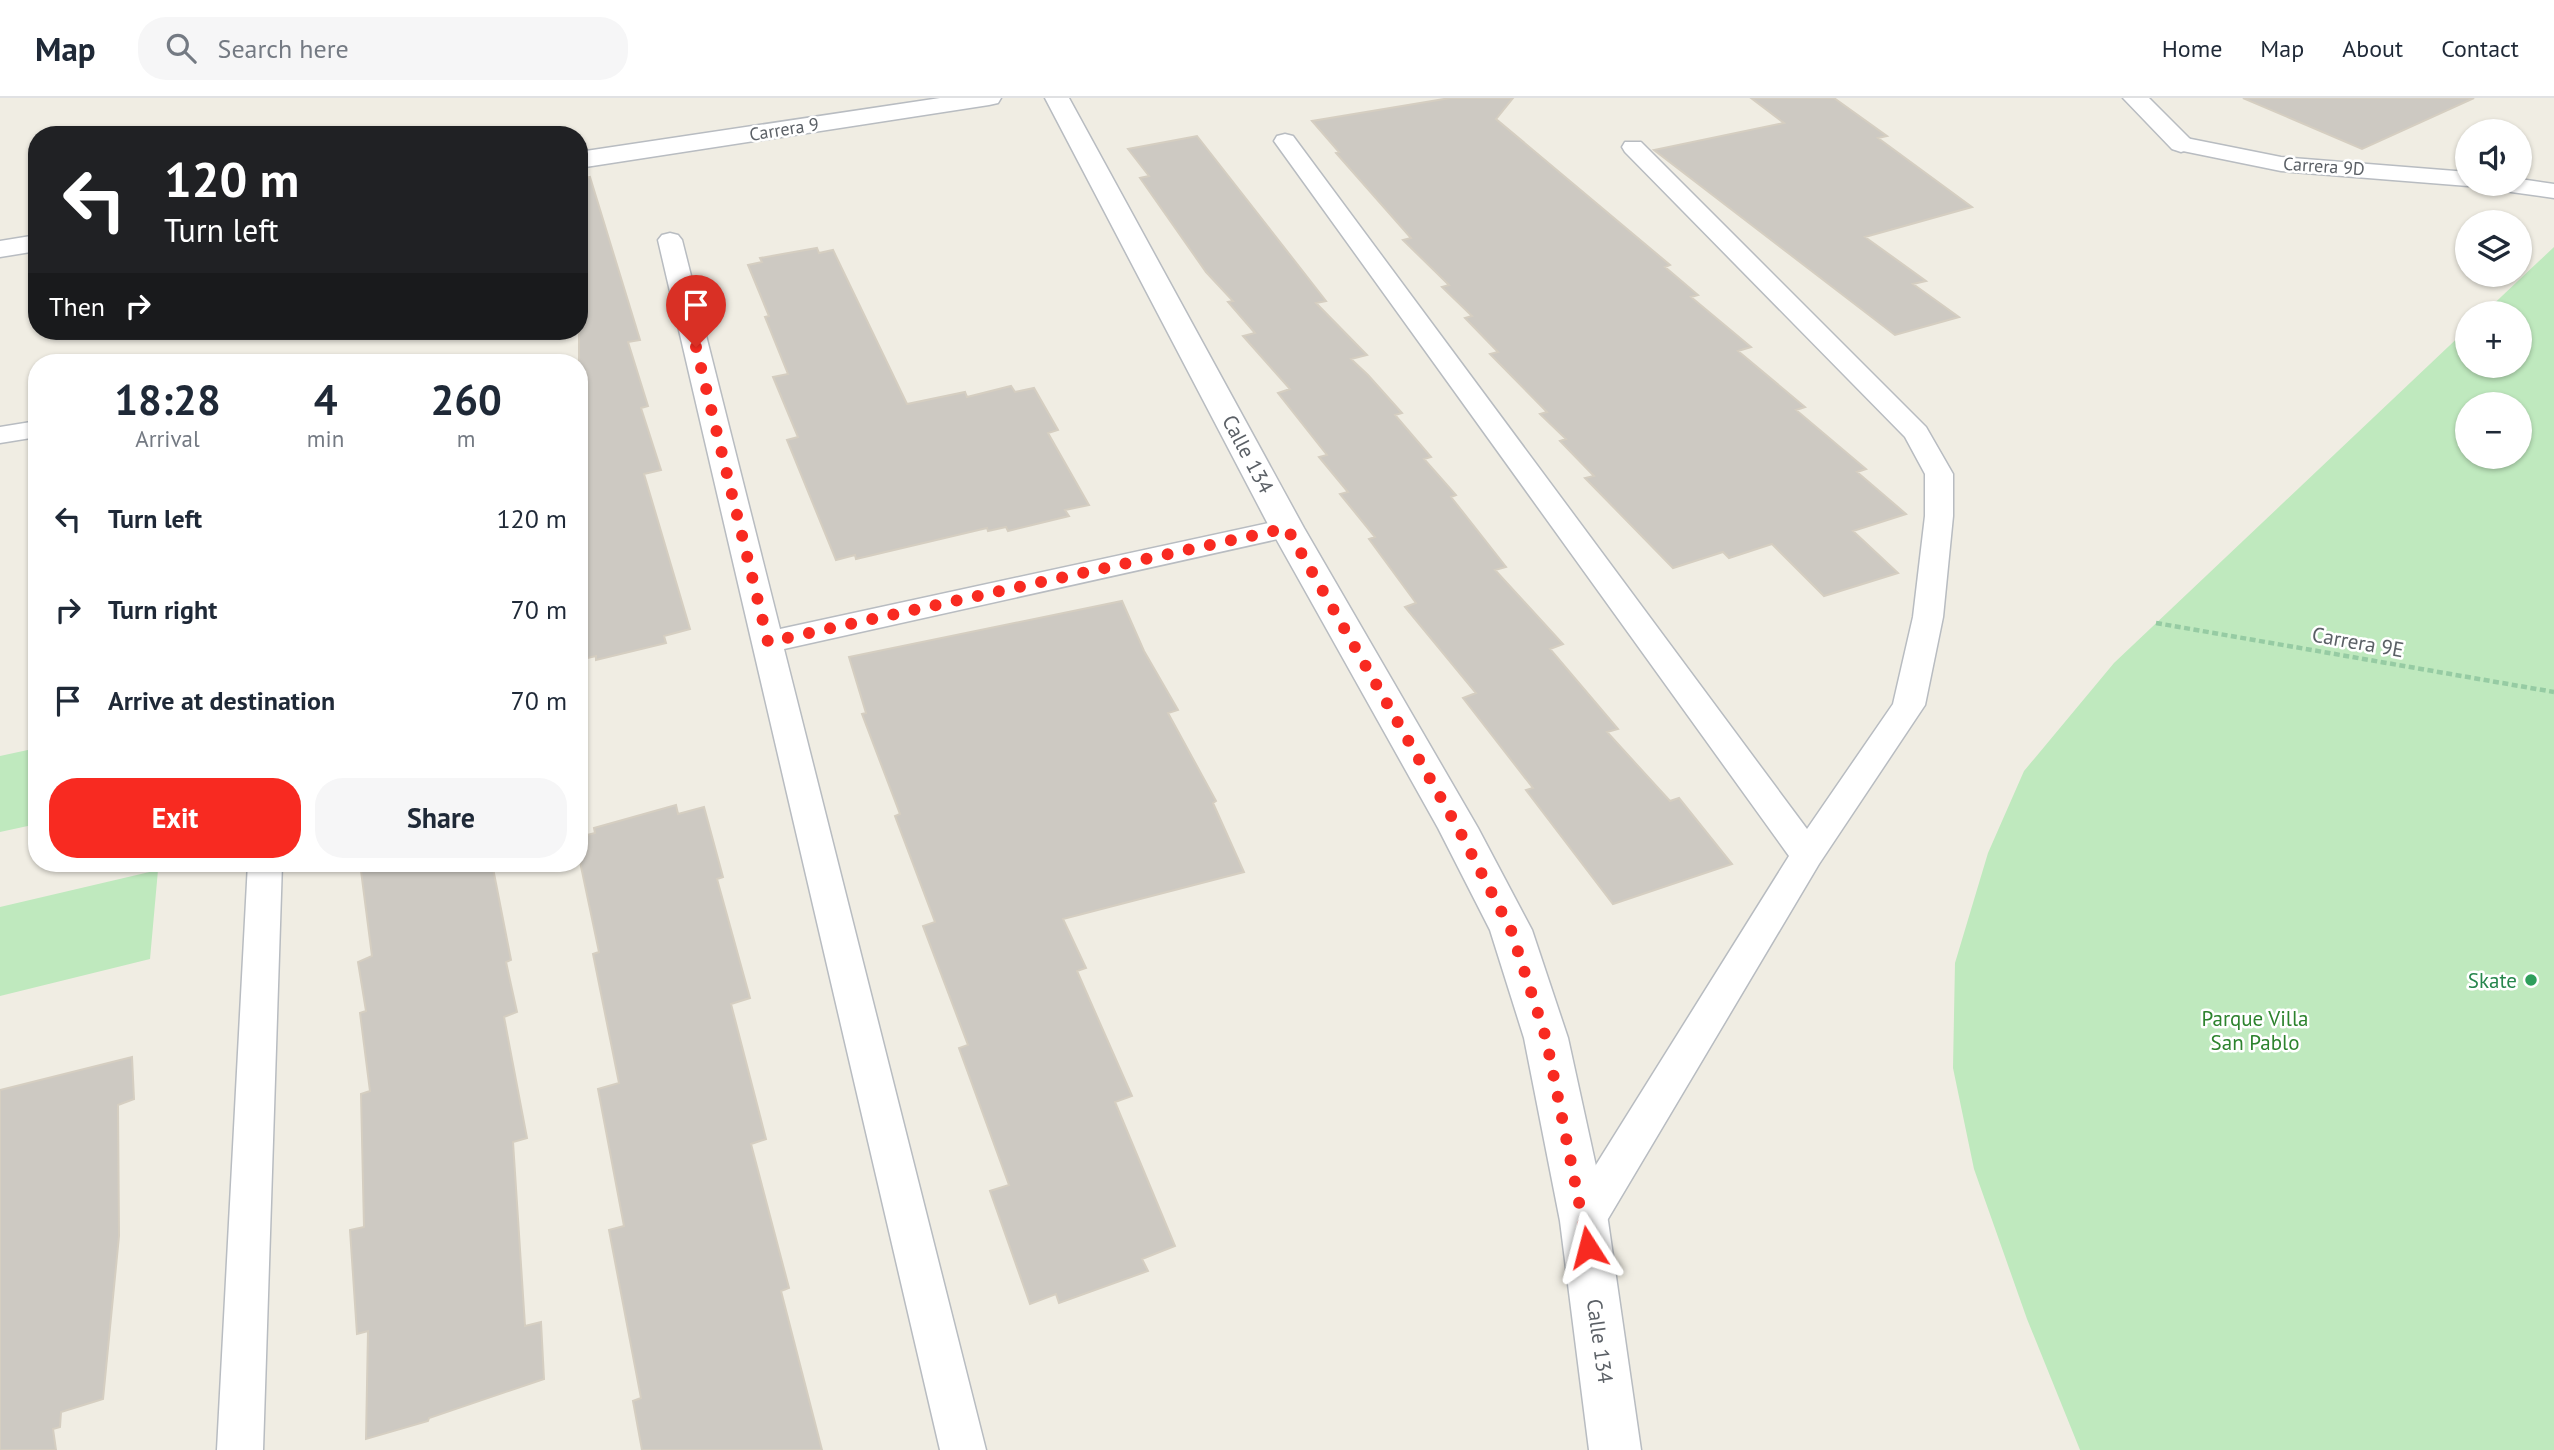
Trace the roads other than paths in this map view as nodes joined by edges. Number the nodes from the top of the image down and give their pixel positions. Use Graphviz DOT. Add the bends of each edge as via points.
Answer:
graph roads {
  1 [pos="989,98"];
  2 [pos="1057,98"];
  3 [pos="2135,98"];
  4 [pos="1284,141"];
  5 [pos="2181,144"];
  6 [pos="1633,147"];
  7 [pos="588,159"];
  8 [pos="2455,178"];
  9 [pos="2532,188"];
  10 [pos="2554,191"];
  11 [pos="670,240"];
  12 [pos="28,244"];
  13 [pos="0,249"];
  14 [pos="28,430"];
  15 [pos="0,435"];
  16 [pos="1287,528"];
  17 [pos="768,642"];
  18 [pos="1807,855"];
  19 [pos="265,872"];
  20 [pos="1584,1221"];
  21 [pos="240,1450"];
  22 [pos="963,1450"];
  23 [pos="1615,1450"];
  1 -- 7 [label="street, Carrera 9"];
  2 -- 16 [label="street, Calle 134"];
  3 -- 5 [label="street"];
  4 -- 18 [label="lane"];
  5 -- 8 [label="lane, Carrera 9D" via="2281,164"];
  6 -- 18 [label="lane" via="1916,433 1939,474 1928,617 1909,705"];
  9 -- 10 [label="lane"];
  11 -- 17 [label="lane"];
  12 -- 13 [label="street"];
  14 -- 15 [label="lane"];
  16 -- 17 [label="lane"];
  16 -- 20 [label="street, Calle 134" via="1511,930 1546,1038"];
  17 -- 22 [label="lane"];
  18 -- 20 [label="lane"];
  19 -- 21 [label="lane"];
  20 -- 23 [label="street, Calle 134"];
}
